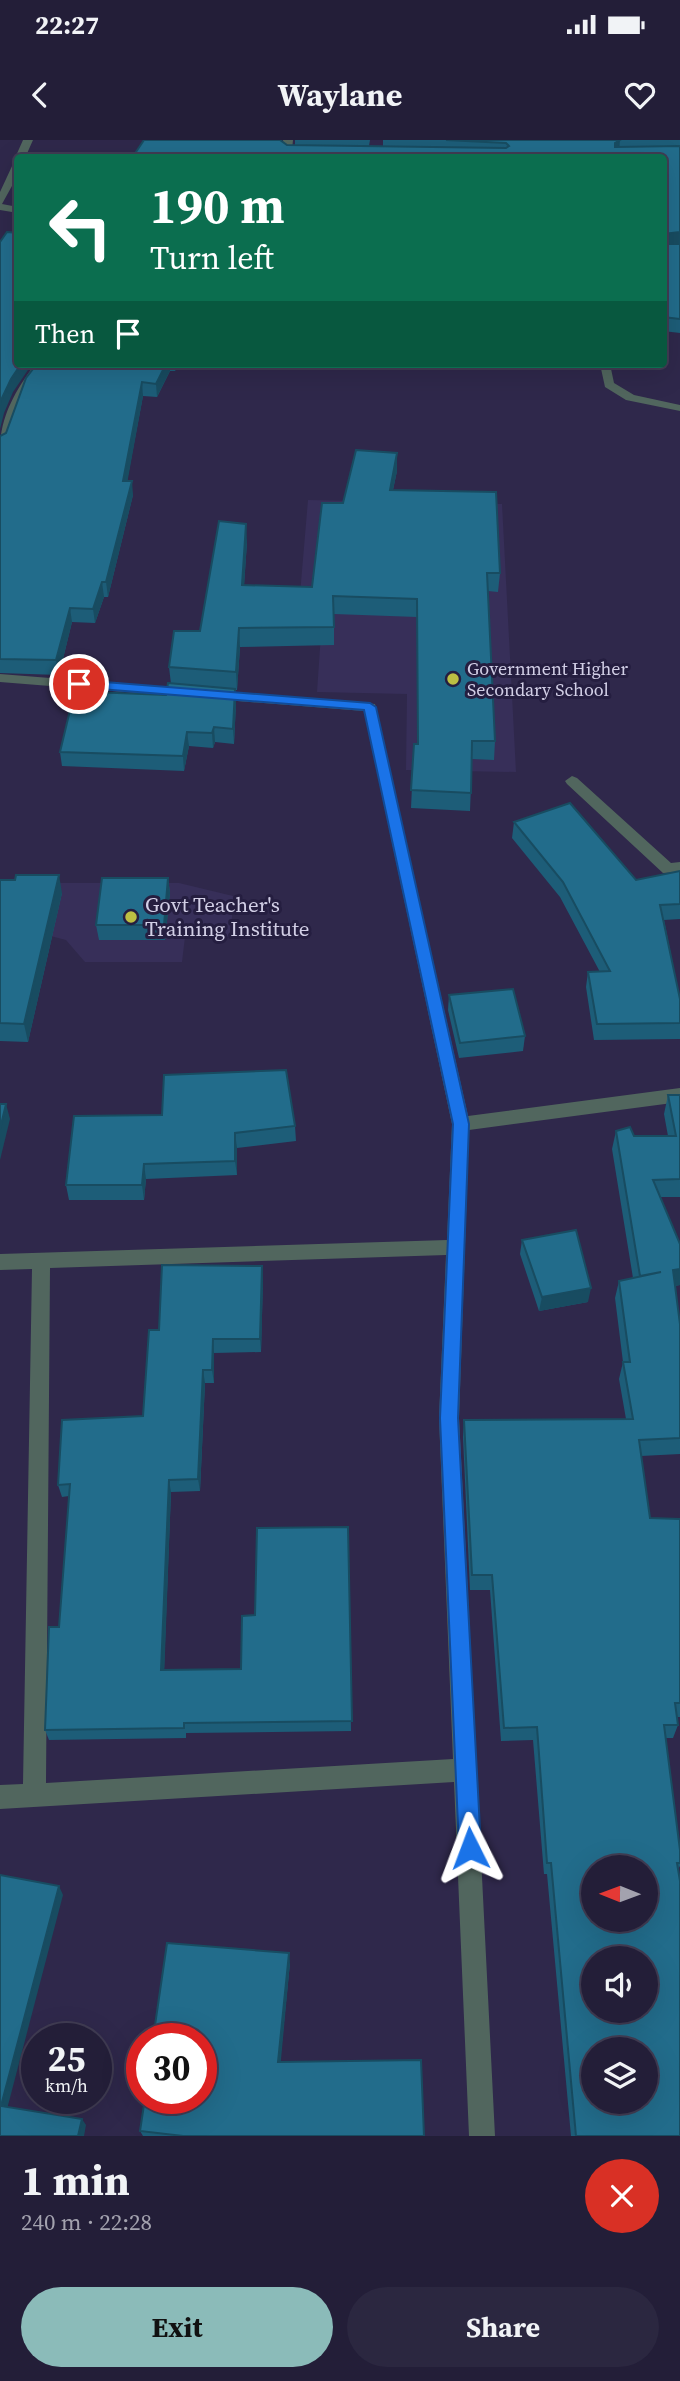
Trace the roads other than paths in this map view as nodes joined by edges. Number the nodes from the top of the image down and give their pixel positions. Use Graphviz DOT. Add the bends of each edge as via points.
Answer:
graph roads {
  1 [pos="288,140"];
  2 [pos="314,154"];
  3 [pos="14,172"];
  4 [pos="0,202"];
  5 [pos="38,368"];
  6 [pos="606,368"];
  7 [pos="680,408"];
  8 [pos="0,446"];
  9 [pos="0,678"];
  10 [pos="572,781"];
  11 [pos="680,867"];
  12 [pos="680,1095"];
  13 [pos="461,1124"];
  14 [pos="456,1247"];
  15 [pos="41,1261"];
  16 [pos="0,1262"];
  17 [pos="467,1770"];
  18 [pos="34,1795"];
  19 [pos="0,1797"];
  20 [pos="482,2136"];
  1 -- 2 [label="street" via="287,152"];
  3 -- 4 [label="street"];
  5 -- 8 [label="street" via="21,391"];
  6 -- 7 [label="street" via="609,386 630,398"];
  9 -- 13 [label="street" via="370,707"];
  10 -- 11 [label="street" via="668,869"];
  12 -- 13 [label="street"];
  13 -- 14 [label="street"];
  14 -- 15 [label="street"];
  14 -- 17 [label="street" via="449,1418"];
  15 -- 16 [label="street"];
  15 -- 18 [label="street"];
  17 -- 18 [label="street"];
  17 -- 20 [label="street"];
  18 -- 19 [label="street"];
}
